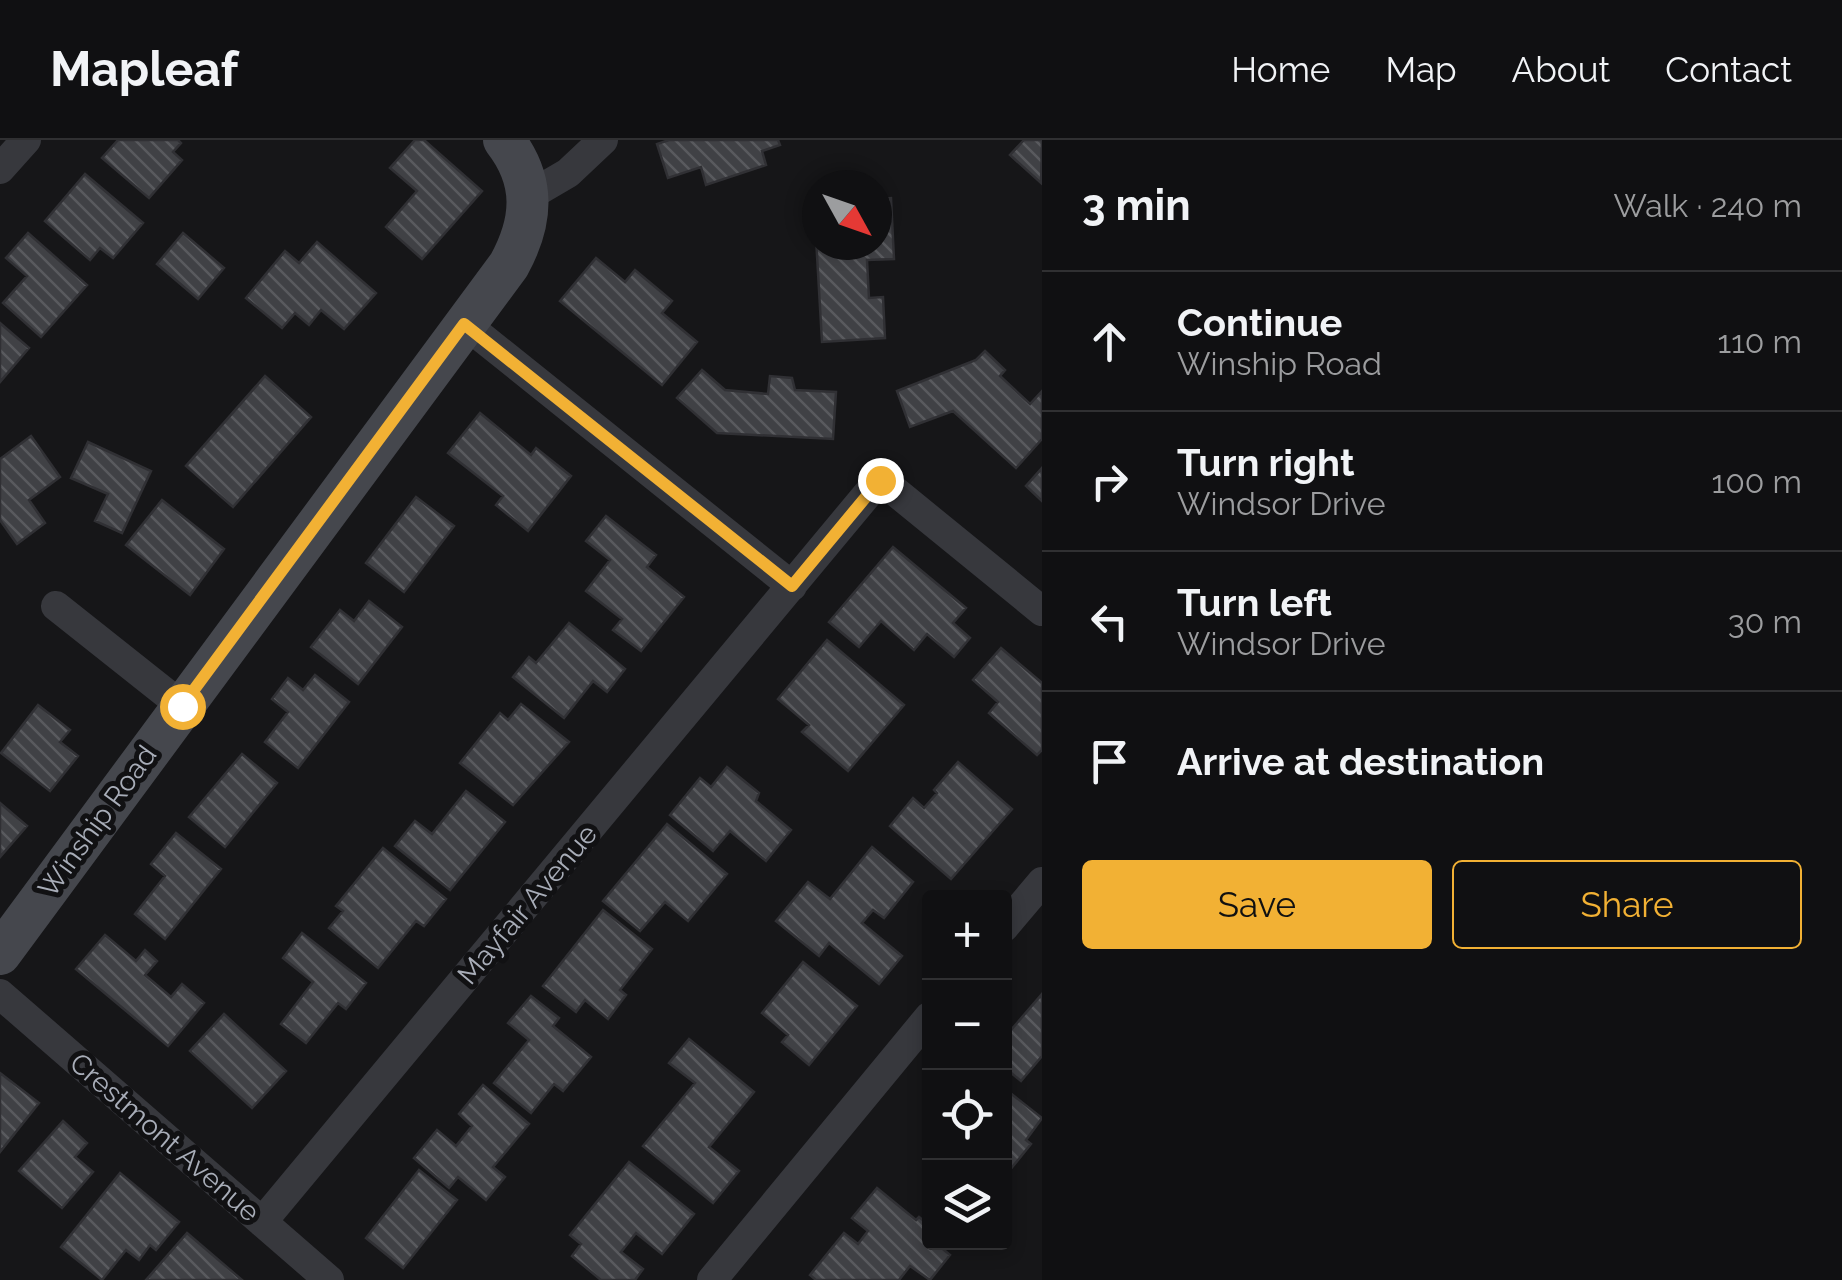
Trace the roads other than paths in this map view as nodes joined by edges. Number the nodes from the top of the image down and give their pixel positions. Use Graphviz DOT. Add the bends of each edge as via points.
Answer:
graph roads {
  1 [pos="26,140"];
  2 [pos="504,140"];
  3 [pos="603,140"];
  4 [pos="0,170"];
  5 [pos="527,197"];
  6 [pos="464,324"];
  7 [pos="792,586"];
  8 [pos="56,606"];
  9 [pos="1042,611"];
  10 [pos="182,706"];
  11 [pos="1042,882"];
  12 [pos="1012,918"];
  13 [pos="0,954"];
  14 [pos="0,994"];
  15 [pos="922,1028"];
  16 [pos="262,1222"];
  17 [pos="329,1280"];
  18 [pos="712,1280"];
  1 -- 4 [label="street"];
  2 -- 5 [label="street"];
  3 -- 5 [label="street" via="568,174"];
  5 -- 6 [label="street, Winship Road" via="523,239"];
  6 -- 7 [label="street"];
  6 -- 10 [label="street, Winship Road"];
  7 -- 9 [label="street, Mayfair Avenue" via="880,480"];
  7 -- 16 [label="street, Mayfair Avenue"];
  8 -- 10 [label="street"];
  10 -- 13 [label="street, Winship Road"];
  11 -- 12 [label="street"];
  14 -- 16 [label="street, Crestmont Avenue"];
  15 -- 18 [label="street"];
  16 -- 17 [label="street, Crestmont Avenue"];
}
